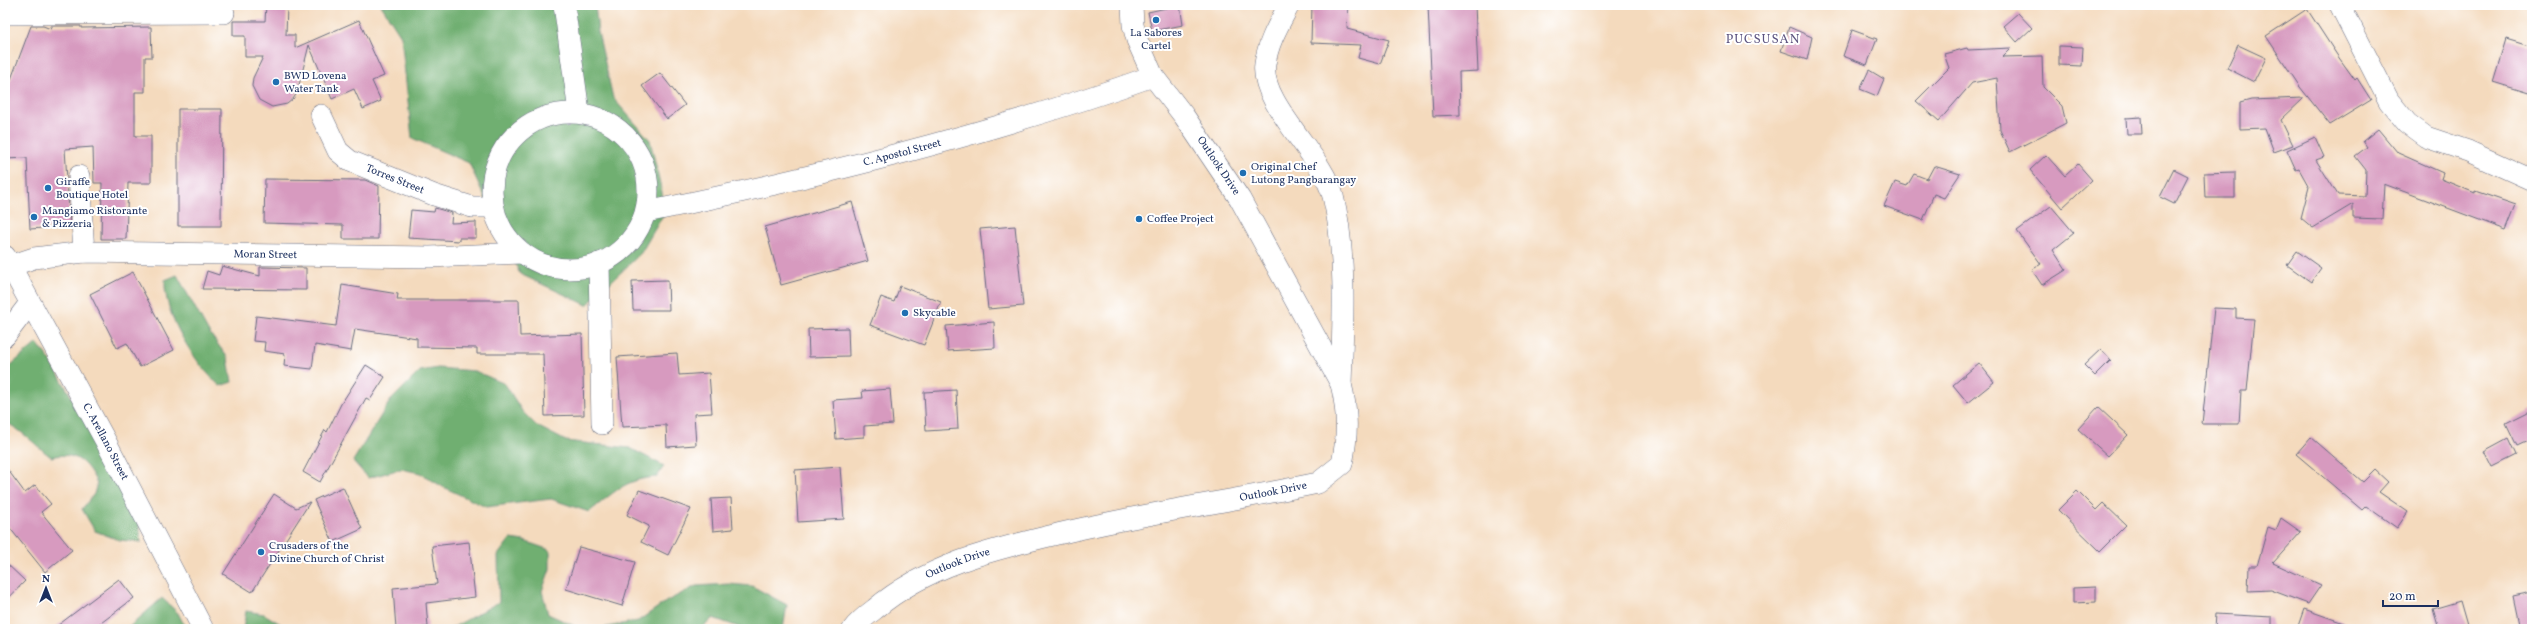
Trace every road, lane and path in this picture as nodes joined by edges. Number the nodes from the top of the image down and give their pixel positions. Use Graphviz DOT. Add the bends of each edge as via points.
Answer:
graph roads {
  1 [pos="9,5"];
  2 [pos="564,5"];
  3 [pos="1132,5"];
  4 [pos="1289,5"];
  5 [pos="2340,5"];
  6 [pos="224,13"];
  7 [pos="5,14"];
  8 [pos="1153,76"];
  9 [pos="579,112"];
  10 [pos="321,115"];
  11 [pos="79,176"];
  12 [pos="2532,180"];
  13 [pos="493,208"];
  14 [pos="646,212"];
  15 [pos="84,252"];
  16 [pos="522,252"];
  17 [pos="7,261"];
  18 [pos="599,264"];
  19 [pos="30,303"];
  20 [pos="5,336"];
  21 [pos="1341,384"];
  22 [pos="602,424"];
  23 [pos="203,629"];
  24 [pos="853,629"];
  1 -- 7 [label="street"];
  2 -- 9 [label="street"];
  3 -- 8 [label="street, Outlook Drive" via="1137,40"];
  4 -- 21 [label="street" via="1270,44 1264,72 1273,98 1318,162 1333,196 1341,263"];
  5 -- 12 [label="street" via="2389,101 2407,123 2426,137 2468,151"];
  6 -- 7 [label="street"];
  8 -- 14 [label="street, C. Apostol Street" via="1077,103 975,134 752,190"];
  8 -- 21 [label="street, Outlook Drive" via="1184,116 1240,199"];
  9 -- 13 [label="street" via="549,114 523,128 508,144 492,178"];
  9 -- 14 [label="street" via="611,123 636,147 648,178"];
  10 -- 13 [label="street, Torres Street" via="338,151 350,161 434,195 472,207"];
  11 -- 15 [label="street"];
  13 -- 16 [label="street" via="509,240"];
  14 -- 18 [label="street" via="636,233 620,251"];
  15 -- 16 [label="street, Moran Street" via="430,257"];
  15 -- 17 [label="street, Moran Street"];
  16 -- 18 [label="street" via="546,265 573,269"];
  17 -- 19 [label="street, C. Arellano Street"];
  18 -- 22 [label="street"];
  19 -- 20 [label="street"];
  19 -- 23 [label="street, C. Arellano Street" via="105,440"];
  21 -- 24 [label="street, Outlook Drive" via="1347,407 1348,431 1342,464 1318,483 1113,521 961,560 925,574 892,595"];
}
